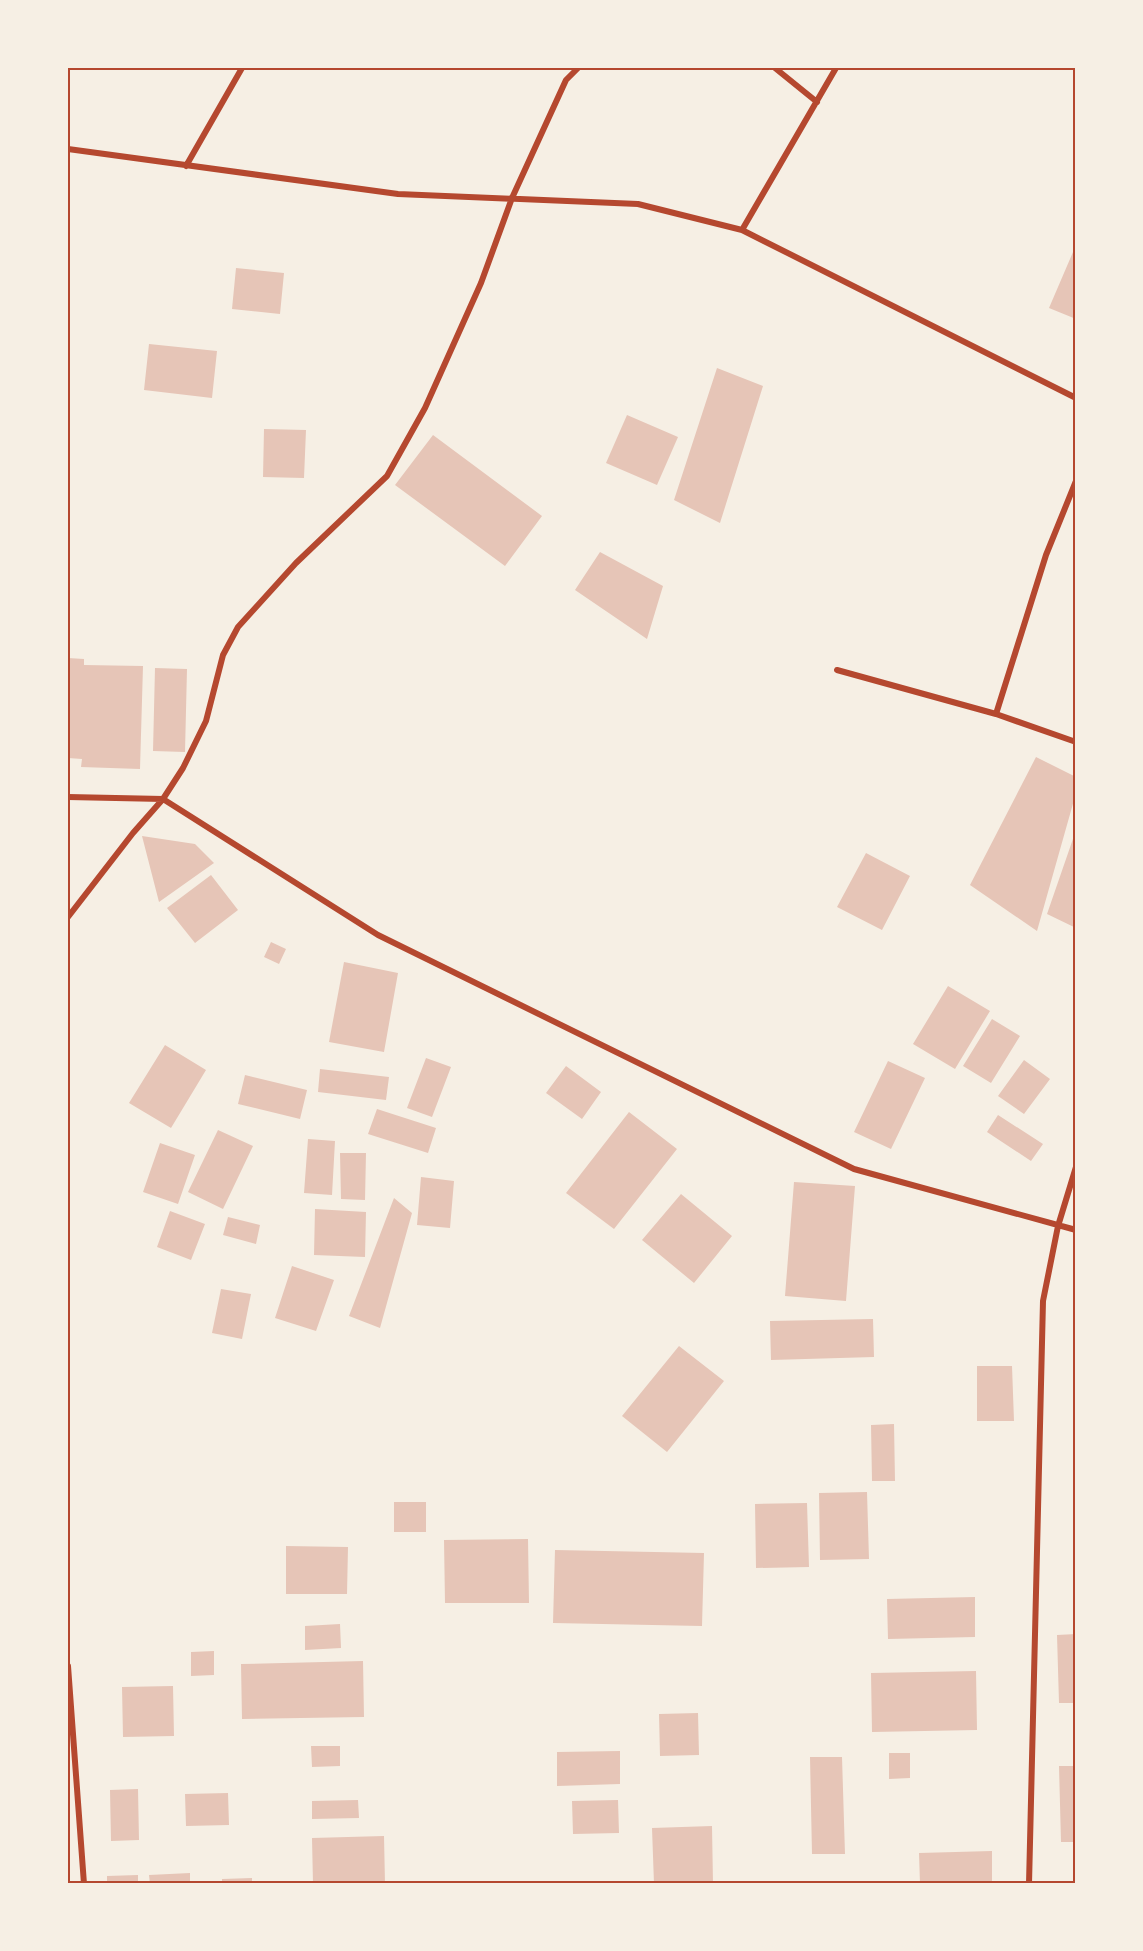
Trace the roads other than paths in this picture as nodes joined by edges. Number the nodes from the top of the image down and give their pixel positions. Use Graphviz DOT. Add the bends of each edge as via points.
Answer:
graph roads {
  1 [pos="242,68"];
  2 [pos="578,68"];
  3 [pos="774,68"];
  4 [pos="836,68"];
  5 [pos="817,102"];
  6 [pos="68,149"];
  7 [pos="186,166"];
  8 [pos="512,198"];
  9 [pos="742,231"];
  10 [pos="1076,398"];
  11 [pos="1076,481"];
  12 [pos="837,670"];
  13 [pos="996,714"];
  14 [pos="1076,742"];
  15 [pos="68,797"];
  16 [pos="163,799"];
  17 [pos="68,916"];
  18 [pos="1076,1167"];
  19 [pos="1058,1226"];
  20 [pos="1076,1230"];
  21 [pos="68,1666"];
  22 [pos="84,1884"];
  23 [pos="1029,1884"];
  1 -- 7 [label="street"];
  2 -- 8 [label="street" via="566,80"];
  3 -- 5 [label="street"];
  4 -- 5 [label="street"];
  5 -- 9 [label="street"];
  6 -- 7 [label="street"];
  7 -- 8 [label="street" via="398,194"];
  8 -- 9 [label="street" via="638,204"];
  8 -- 16 [label="street" via="481,283 426,408 387,476 296,563 238,627 223,655 206,721"];
  9 -- 10 [label="street"];
  11 -- 13 [label="street" via="1046,555"];
  12 -- 13 [label="street"];
  13 -- 14 [label="street"];
  15 -- 16 [label="street"];
  16 -- 17 [label="street"];
  16 -- 19 [label="street" via="378,935 854,1169"];
  18 -- 19 [label="street"];
  19 -- 20 [label="street"];
  19 -- 23 [label="street" via="1043,1301"];
  21 -- 22 [label="street"];
}
